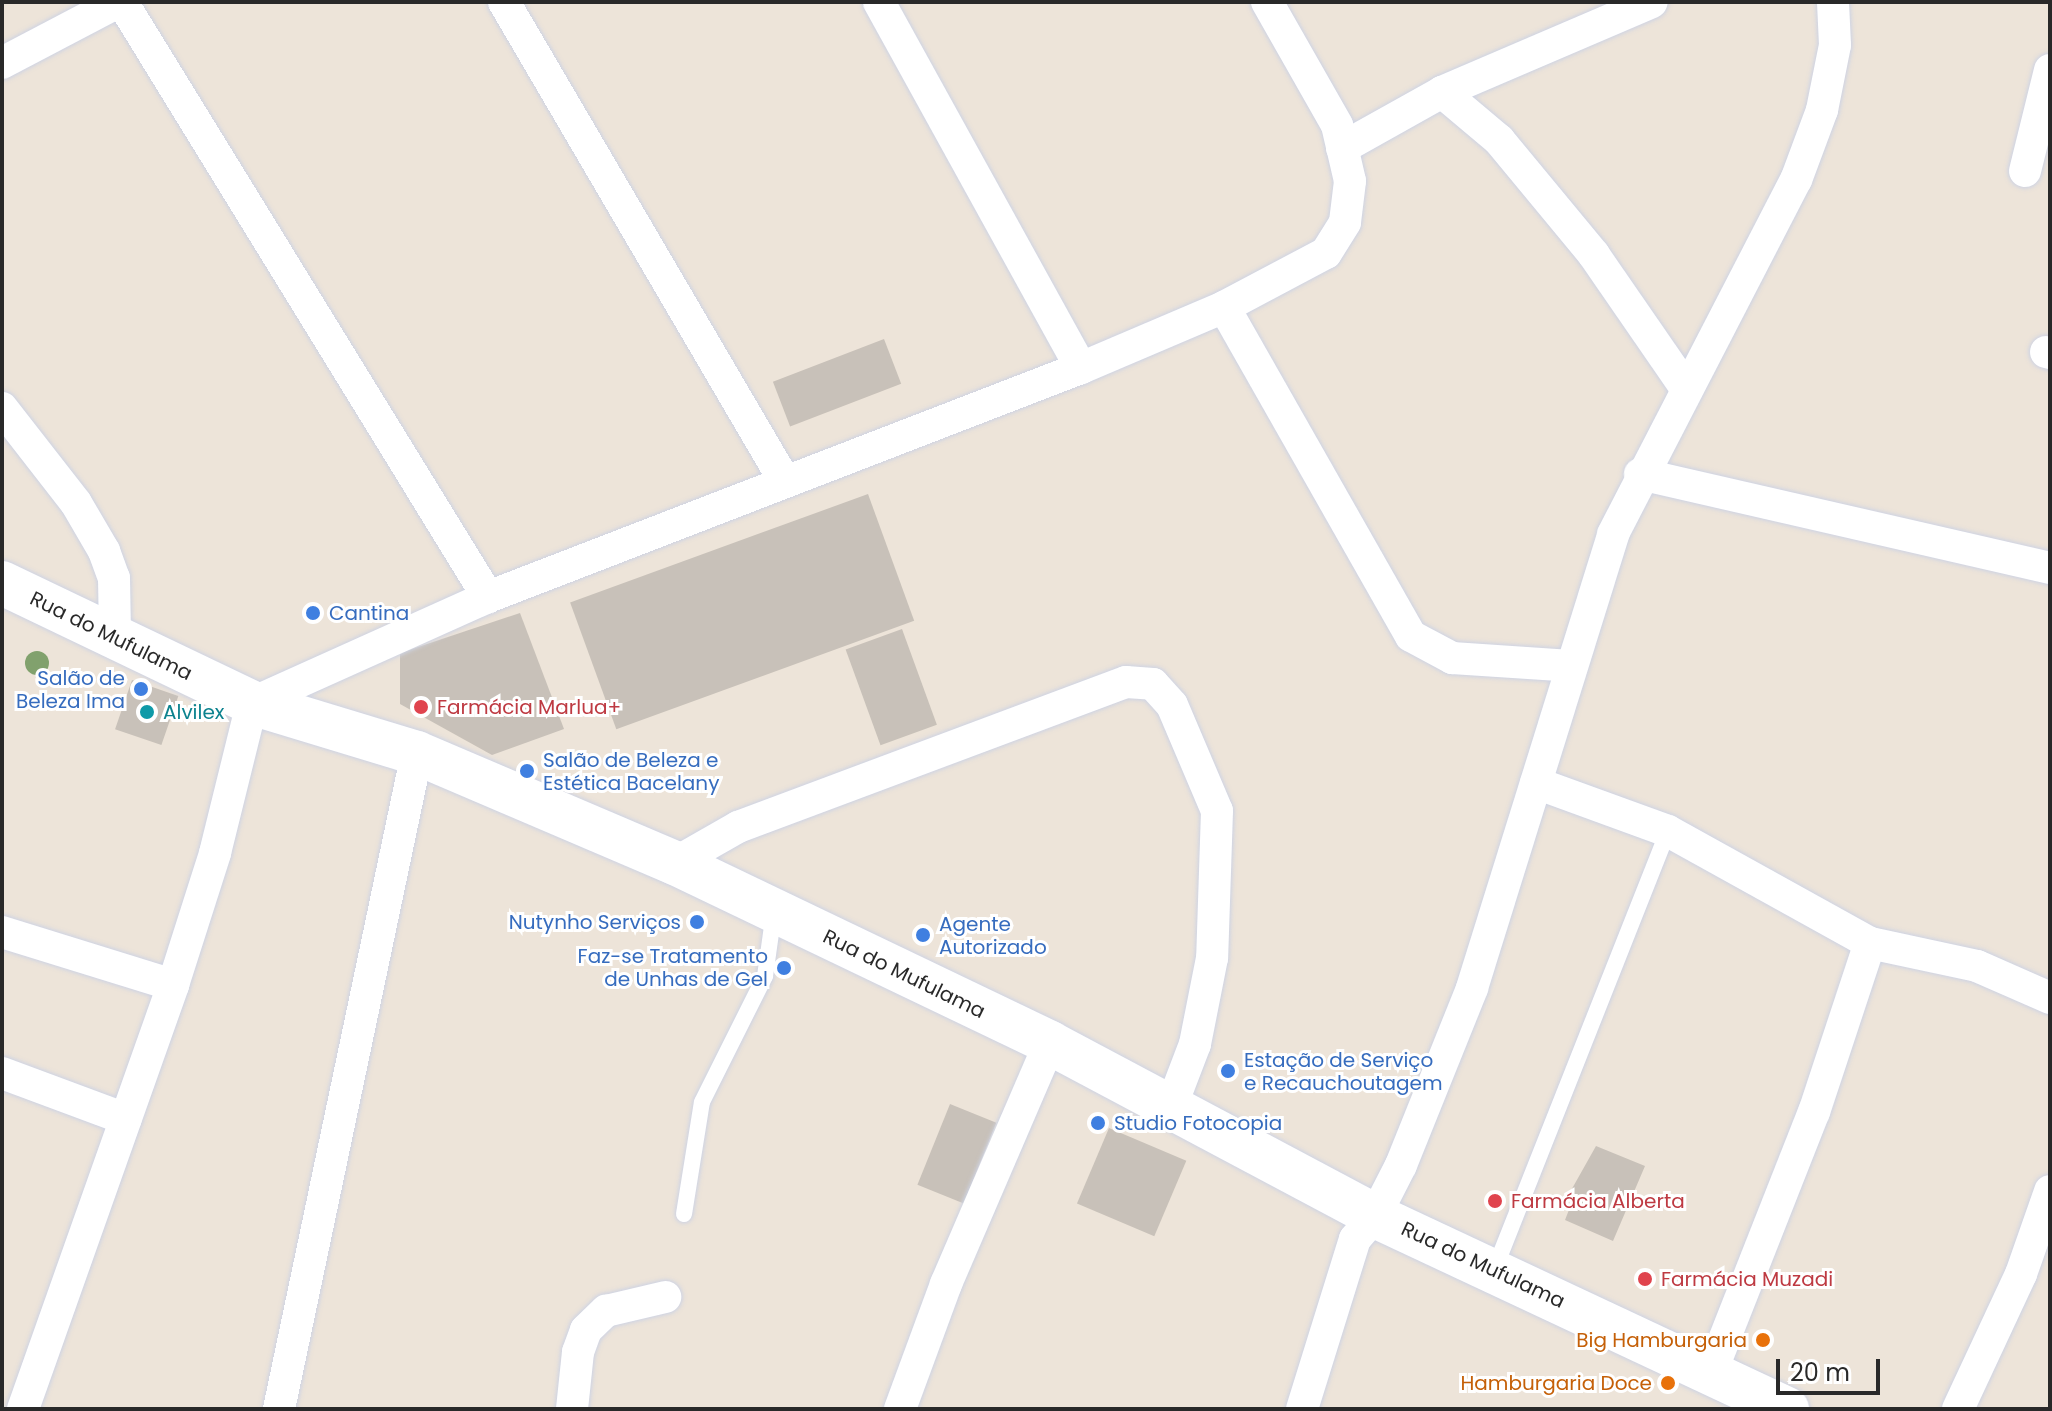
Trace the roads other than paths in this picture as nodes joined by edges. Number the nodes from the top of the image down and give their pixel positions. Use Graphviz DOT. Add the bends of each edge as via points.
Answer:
graph roads {
  1 [pos="120,2"];
  2 [pos="504,2"];
  3 [pos="879,2"];
  4 [pos="1267,2"];
  5 [pos="1652,2"];
  6 [pos="1833,2"];
  7 [pos="2,63"];
  8 [pos="2050,70"];
  9 [pos="1442,92"];
  10 [pos="1342,148"];
  11 [pos="2025,171"];
  12 [pos="1224,307"];
  13 [pos="1081,368"];
  14 [pos="1685,387"];
  15 [pos="2,408"];
  16 [pos="1640,474"];
  17 [pos="784,480"];
  18 [pos="2050,568"];
  19 [pos="2,583"];
  20 [pos="488,597"];
  21 [pos="115,638"];
  22 [pos="1571,666"];
  23 [pos="252,703"];
  24 [pos="417,753"];
  25 [pos="1536,783"];
  26 [pos="1668,831"];
  27 [pos="675,863"];
  28 [pos="774,912"];
  29 [pos="2,932"];
  30 [pos="1870,943"];
  31 [pos="173,985"];
  32 [pos="2050,998"];
  33 [pos="1050,1043"];
  34 [pos="2,1073"];
  35 [pos="1171,1107"];
  36 [pos="126,1119"];
  37 [pos="2050,1191"];
  38 [pos="684,1214"];
  39 [pos="1375,1216"];
  40 [pos="1495,1268"];
  41 [pos="665,1297"];
  42 [pos="1711,1373"];
  43 [pos="23,1409"];
  44 [pos="279,1409"];
  45 [pos="572,1409"];
  46 [pos="900,1409"];
  47 [pos="1302,1409"];
  48 [pos="1787,1409"];
  49 [pos="1958,1409"];
  1 -- 7 [label="street"];
  1 -- 20 [label="street"];
  2 -- 17 [label="street"];
  3 -- 13 [label="street"];
  4 -- 10 [label="street" via="1337,125"];
  5 -- 9 [label="street"];
  6 -- 14 [label="street" via="1835,45 1822,110 1796,180"];
  8 -- 11 [label="street"];
  9 -- 10 [label="street"];
  9 -- 14 [label="street" via="1499,140 1584,243"];
  10 -- 12 [label="street" via="1350,181 1345,222 1326,253"];
  12 -- 13 [label="street"];
  12 -- 22 [label="street" via="1411,636 1452,658"];
  13 -- 17 [label="street"];
  14 -- 16 [label="street"];
  15 -- 21 [label="street" via="76,503 104,551 114,578"];
  16 -- 18 [label="street"];
  16 -- 22 [label="street" via="1591,595"];
  17 -- 20 [label="street"];
  19 -- 21 [label="street, Rua do Mufulama"];
  20 -- 23 [label="street"];
  21 -- 23 [label="street, Rua do Mufulama"];
  22 -- 25 [label="street"];
  23 -- 24 [label="street, Rua do Mufulama"];
  23 -- 31 [label="street" via="215,853"];
  24 -- 27 [label="street, Rua do Mufulama"];
  24 -- 44 [label="street"];
  25 -- 26 [label="street"];
  25 -- 39 [label="street" via="1472,988"];
  26 -- 30 [label="street"];
  26 -- 40 [label="lane"];
  27 -- 28 [label="street, Rua do Mufulama"];
  27 -- 35 [label="street" via="753,821 1126,682 1153,684 1172,705 1217,811 1212,958 1195,1044"];
  28 -- 33 [label="street, Rua do Mufulama"];
  28 -- 38 [label="lane" via="765,976 702,1102"];
  29 -- 31 [label="street"];
  30 -- 32 [label="street" via="1977,966"];
  30 -- 42 [label="street" via="1814,1112"];
  31 -- 36 [label="street"];
  33 -- 35 [label="street, Rua do Mufulama"];
  33 -- 46 [label="street" via="946,1284"];
  34 -- 36 [label="street"];
  35 -- 39 [label="street, Rua do Mufulama"];
  36 -- 43 [label="street"];
  37 -- 49 [label="street" via="2021,1274"];
  39 -- 40 [label="street, Rua do Mufulama"];
  39 -- 47 [label="street" via="1355,1239 1334,1293"];
  40 -- 42 [label="street, Rua do Mufulama"];
  41 -- 45 [label="street" via="606,1311 586,1330 578,1352"];
  42 -- 48 [label="street, Rua do Mufulama"];
}
